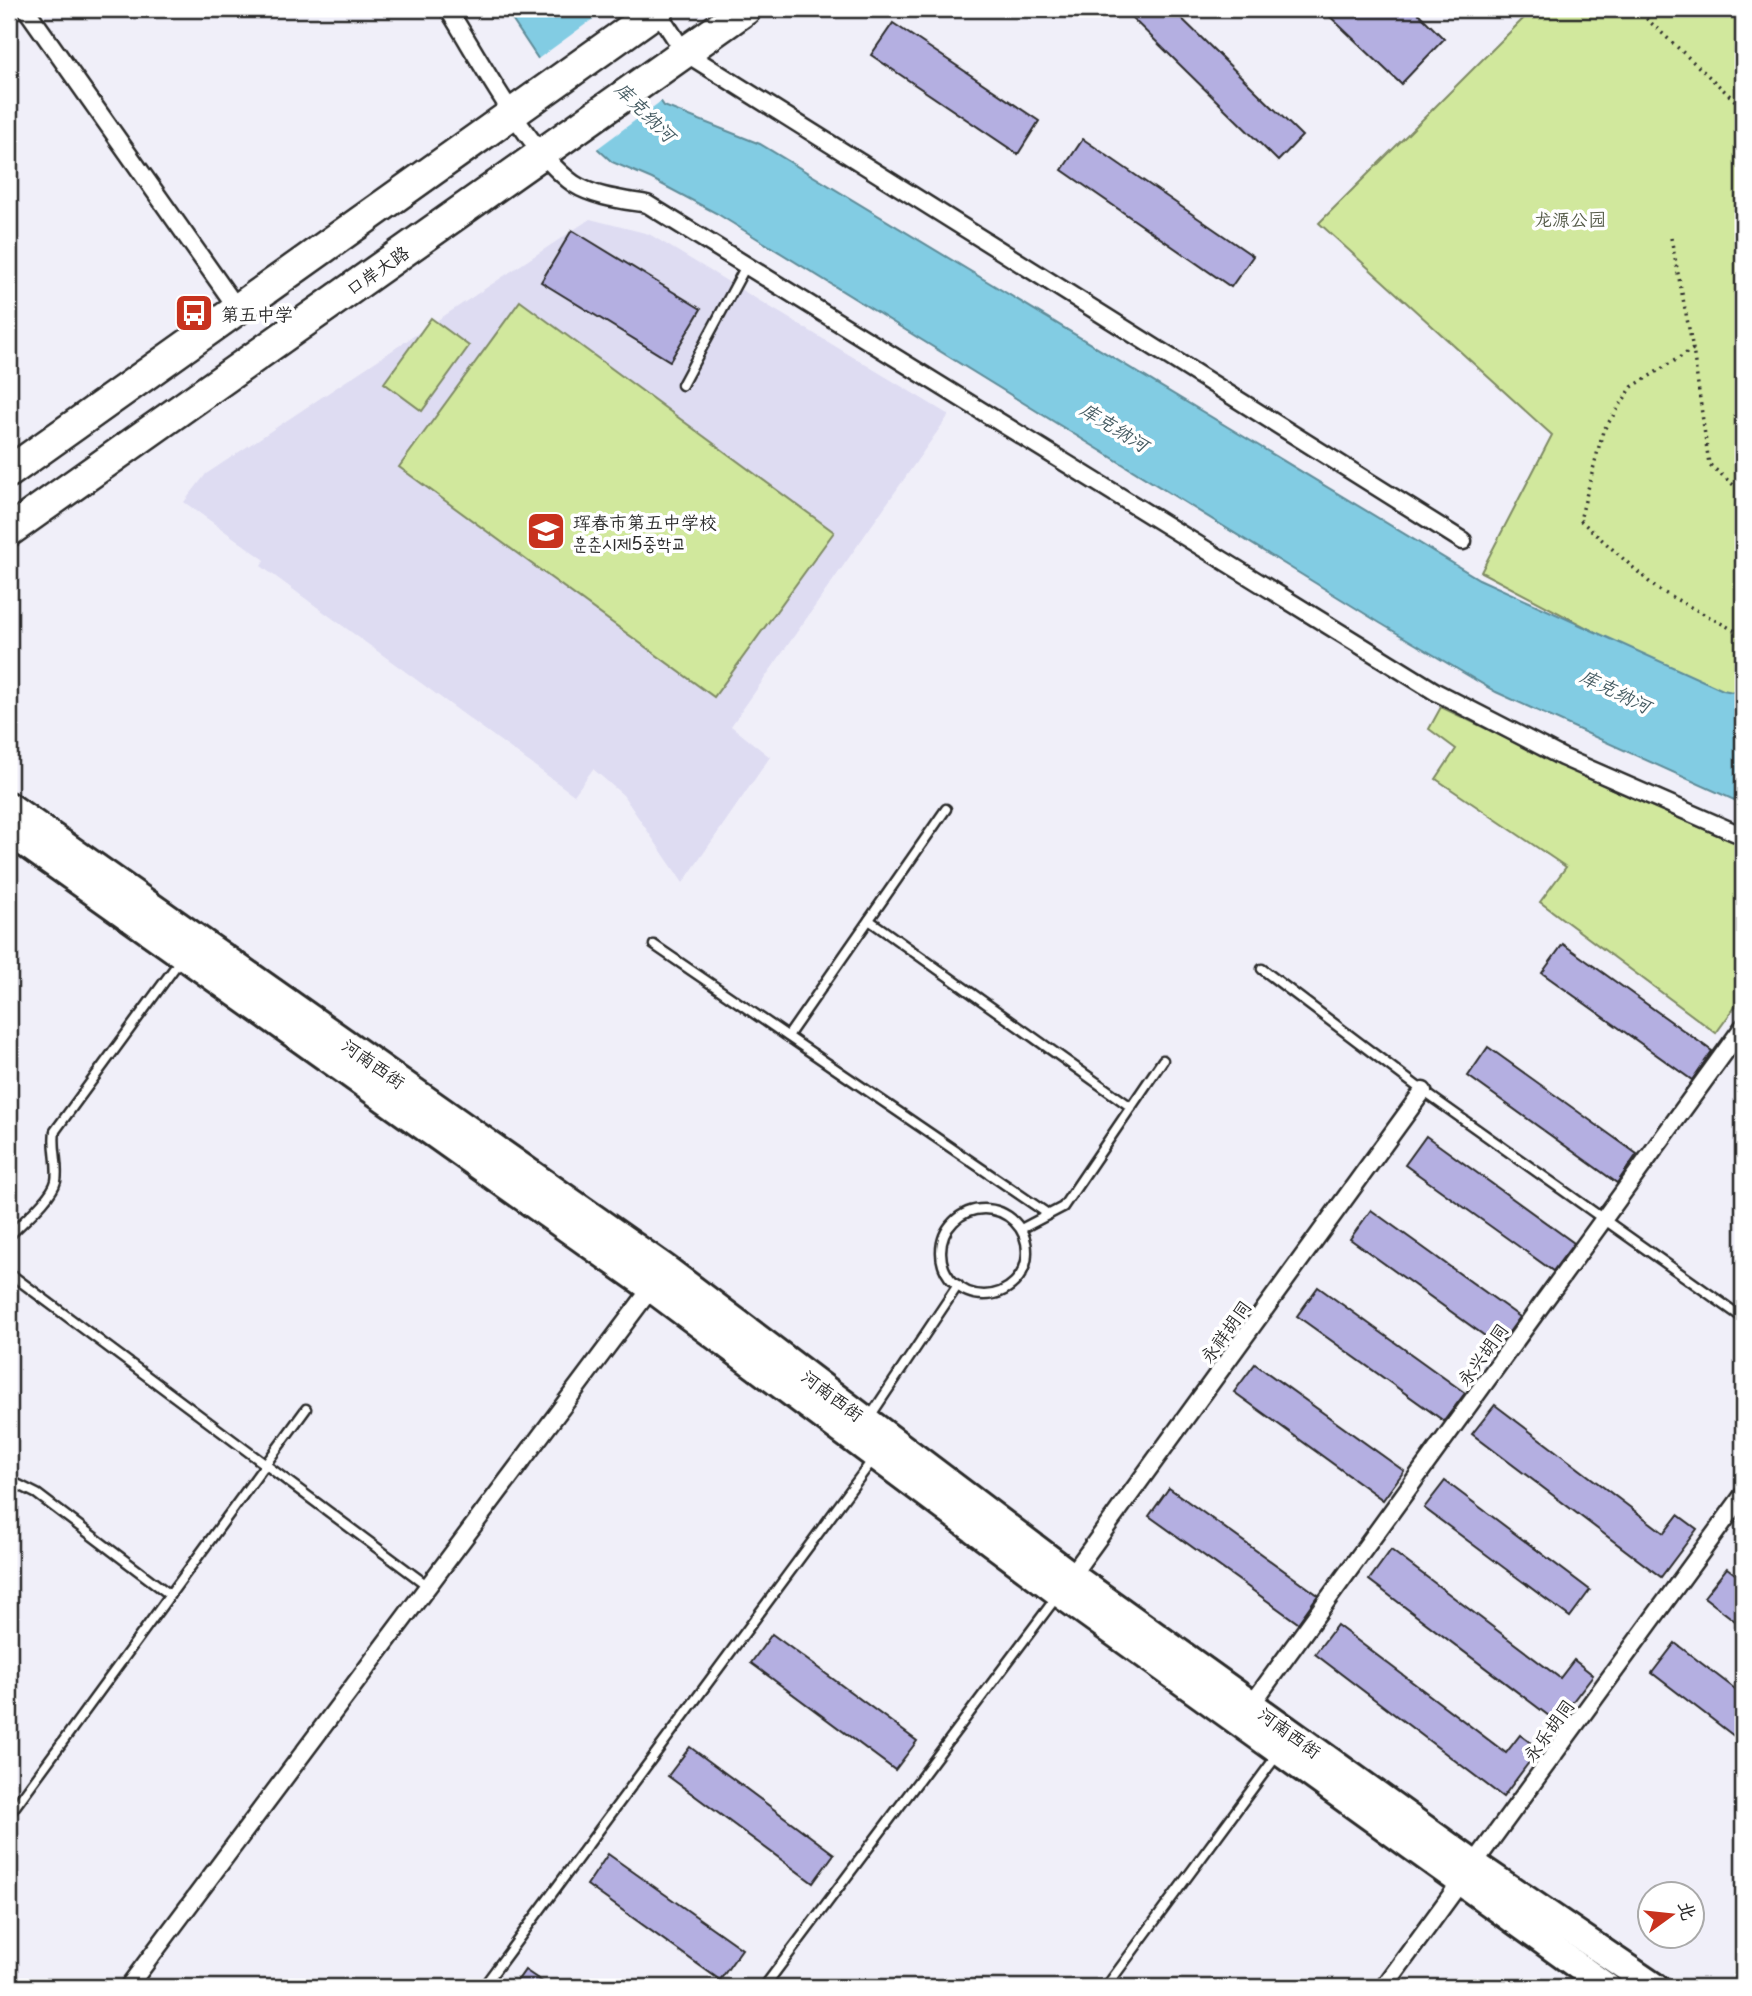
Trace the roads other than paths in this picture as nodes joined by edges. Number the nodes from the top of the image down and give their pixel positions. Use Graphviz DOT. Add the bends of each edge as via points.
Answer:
graph roads {
  1 [pos="26,9"];
  2 [pos="448,9"];
  3 [pos="657,9"];
  4 [pos="746,9"];
  5 [pos="684,51"];
  6 [pos="522,106"];
  7 [pos="551,147"];
  8 [pos="746,266"];
  9 [pos="237,308"];
  10 [pos="682,385"];
  11 [pos="9,472"];
  12 [pos="9,531"];
  13 [pos="1463,541"];
  14 [pos="9,806"];
  15 [pos="946,809"];
  16 [pos="9,832"];
  17 [pos="1743,836"];
  18 [pos="869,920"];
  19 [pos="654,944"];
  20 [pos="183,957"];
  21 [pos="1262,969"];
  22 [pos="1743,1027"];
  23 [pos="788,1036"];
  24 [pos="1163,1060"];
  25 [pos="1423,1091"];
  26 [pos="1131,1107"];
  27 [pos="1048,1214"];
  28 [pos="1604,1219"];
  29 [pos="1020,1228"];
  30 [pos="9,1236"];
  31 [pos="9,1273"];
  32 [pos="658,1278"];
  33 [pos="958,1285"];
  34 [pos="1743,1318"];
  35 [pos="306,1409"];
  36 [pos="867,1420"];
  37 [pos="876,1456"];
  38 [pos="265,1464"];
  39 [pos="9,1480"];
  40 [pos="1743,1495"];
  41 [pos="1065,1584"];
  42 [pos="428,1586"];
  43 [pos="169,1594"];
  44 [pos="1252,1704"];
  45 [pos="1280,1751"];
  46 [pos="9,1815"];
  47 [pos="1467,1874"];
  48 [pos="128,1987"];
  49 [pos="482,1987"];
  50 [pos="764,1987"];
  51 [pos="1107,1987"];
  52 [pos="1384,1987"];
  53 [pos="1607,1987"];
  54 [pos="1655,1987"];
  1 -- 9 [label="street"];
  2 -- 6 [label="street"];
  3 -- 5 [label="street"];
  3 -- 6 [label="highway"];
  4 -- 5 [label="highway, 口岸大路"];
  5 -- 7 [label="highway, 口岸大路"];
  5 -- 13 [label="street"];
  6 -- 7 [label="street"];
  6 -- 9 [label="highway"];
  7 -- 8 [label="street" via="575,185 647,204"];
  7 -- 12 [label="highway, 口岸大路"];
  8 -- 10 [label="lane"];
  8 -- 17 [label="street" via="1436,692 1562,757"];
  9 -- 11 [label="highway"];
  14 -- 32 [label="main road, 河南西街"];
  15 -- 18 [label="lane"];
  16 -- 20 [label="main road, 河南西街"];
  18 -- 23 [label="lane"];
  18 -- 26 [label="lane"];
  19 -- 23 [label="lane"];
  20 -- 30 [label="lane" via="55,1131 57,1179"];
  20 -- 32 [label="main road, 河南西街"];
  21 -- 25 [label="lane"];
  22 -- 28 [label="street, 永兴胡同"];
  23 -- 27 [label="lane"];
  24 -- 26 [label="lane"];
  25 -- 28 [label="lane"];
  25 -- 41 [label="street, 永祥胡同"];
  26 -- 27 [label="lane" via="1063,1207"];
  27 -- 29 [label="lane"];
  28 -- 34 [label="lane"];
  28 -- 44 [label="street, 永兴胡同"];
  29 -- 33 [label="lane" via="1027,1257 1015,1282 991,1295 978,1295"];
  29 -- 33 [label="lane" via="1010,1218 983,1208 956,1219 946,1230 941,1258 945,1271"];
  31 -- 38 [label="lane"];
  32 -- 36 [label="main road, 河南西街"];
  32 -- 37 [label="main road, 河南西街"];
  32 -- 42 [label="street"];
  33 -- 36 [label="lane"];
  35 -- 38 [label="lane"];
  36 -- 41 [label="main road, 河南西街"];
  37 -- 41 [label="main road, 河南西街"];
  37 -- 49 [label="lane"];
  38 -- 42 [label="lane"];
  38 -- 43 [label="lane"];
  39 -- 43 [label="lane" via="37,1494"];
  40 -- 47 [label="street, 永乐胡同"];
  41 -- 44 [label="main road, 河南西街"];
  41 -- 45 [label="main road, 河南西街"];
  41 -- 50 [label="lane"];
  42 -- 48 [label="street"];
  43 -- 46 [label="lane"];
  44 -- 47 [label="main road, 河南西街"];
  45 -- 47 [label="main road, 河南西街"];
  45 -- 51 [label="lane"];
  47 -- 52 [label="street, 永乐胡同"];
  47 -- 53 [label="main road, 河南西街"];
  47 -- 54 [label="main road, 河南西街"];
}
